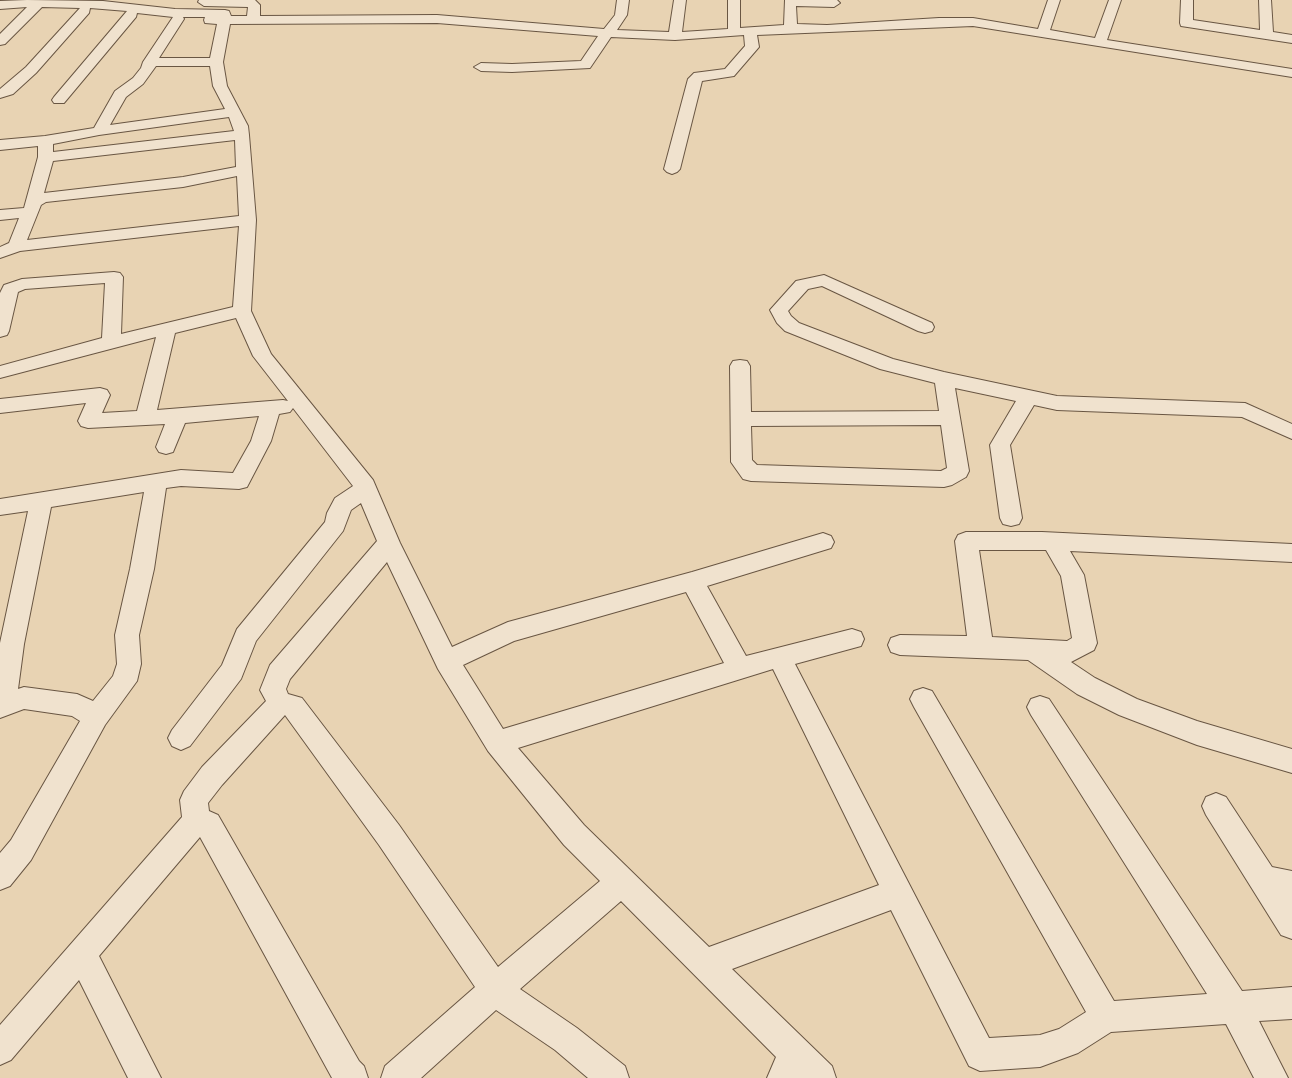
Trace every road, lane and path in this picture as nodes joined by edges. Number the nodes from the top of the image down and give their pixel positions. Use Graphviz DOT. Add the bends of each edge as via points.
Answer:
graph roads {
  1 [pos="623,0"];
  2 [pos="680,0"];
  3 [pos="734,0"];
  4 [pos="1054,0"];
  5 [pos="1115,0"];
  6 [pos="1187,0"];
  7 [pos="1265,0"];
  8 [pos="834,3"];
  9 [pos="0,5"];
  10 [pos="29,5"];
  11 [pos="110,5"];
  12 [pos="285,5"];
  13 [pos="334,6"];
  14 [pos="85,10"];
  15 [pos="132,14"];
  16 [pos="173,15"];
  17 [pos="224,18"];
  18 [pos="332,19"];
  19 [pos="253,20"];
  20 [pos="281,20"];
  21 [pos="1186,22"];
  22 [pos="792,28"];
  23 [pos="750,32"];
  24 [pos="607,33"];
  25 [pos="734,33"];
  26 [pos="1043,33"];
  27 [pos="1267,35"];
  28 [pos="676,36"];
  29 [pos="1292,39"];
  30 [pos="0,41"];
  31 [pos="1100,42"];
  32 [pos="1180,55"];
  33 [pos="150,62"];
  34 [pos="216,62"];
  35 [pos="481,67"];
  36 [pos="1292,73"];
  37 [pos="0,94"];
  38 [pos="59,100"];
  39 [pos="234,112"];
  40 [pos="99,131"];
  41 [pos="242,135"];
  42 [pos="45,141"];
  43 [pos="0,145"];
  44 [pos="46,157"];
  45 [pos="672,169"];
  46 [pos="244,170"];
  47 [pos="32,207"];
  48 [pos="0,215"];
  49 [pos="248,220"];
  50 [pos="6,254"];
  51 [pos="5,286"];
  52 [pos="242,311"];
  53 [pos="1,326"];
  54 [pos="925,326"];
  55 [pos="168,329"];
  56 [pos="111,342"];
  57 [pos="740,366"];
  58 [pos="0,372"];
  59 [pos="944,379"];
  60 [pos="1028,397"];
  61 [pos="301,405"];
  62 [pos="0,406"];
  63 [pos="271,409"];
  64 [pos="178,416"];
  65 [pos="145,418"];
  66 [pos="950,418"];
  67 [pos="741,419"];
  68 [pos="1292,432"];
  69 [pos="166,447"];
  70 [pos="156,482"];
  71 [pos="366,488"];
  72 [pos="41,500"];
  73 [pos="0,507"];
  74 [pos="1010,518"];
  75 [pos="822,542"];
  76 [pos="1053,542"];
  77 [pos="389,543"];
  78 [pos="1292,554"];
  79 [pos="692,581"];
  80 [pos="852,639"];
  81 [pos="900,645"];
  82 [pos="981,647"];
  83 [pos="1032,650"];
  84 [pos="778,657"];
  85 [pos="447,660"];
  86 [pos="740,669"];
  87 [pos="923,699"];
  88 [pos="280,703"];
  89 [pos="1,706"];
  90 [pos="1040,707"];
  91 [pos="96,717"];
  92 [pos="181,738"];
  93 [pos="497,744"];
  94 [pos="1292,761"];
  95 [pos="1216,806"];
  96 [pos="196,821"];
  97 [pos="0,876"];
  98 [pos="1263,878"];
  99 [pos="622,881"];
  100 [pos="1292,886"];
  101 [pos="898,893"];
  102 [pos="1292,924"];
  103 [pos="82,954"];
  104 [pos="704,964"];
  105 [pos="495,990"];
  106 [pos="1292,1003"];
  107 [pos="1234,1007"];
  108 [pos="1106,1017"];
  109 [pos="0,1049"];
  110 [pos="789,1066"];
  111 [pos="145,1078"];
  112 [pos="352,1078"];
  113 [pos="397,1078"];
  114 [pos="613,1078"];
  115 [pos="820,1078"];
  116 [pos="1272,1078"];
  1 -- 24 [label="street" via="618,22"];
  2 -- 28 [label="street"];
  3 -- 25 [label="street"];
  4 -- 26 [label="street"];
  5 -- 31 [label="street"];
  6 -- 21 [label="street"];
  7 -- 27 [label="street"];
  8 -- 22 [label="street" via="790,2"];
  9 -- 10 [label="street"];
  10 -- 11 [label="street"];
  10 -- 14 [label="street"];
  10 -- 30 [label="street"];
  11 -- 14 [label="street"];
  11 -- 15 [label="street"];
  11 -- 16 [label="street"];
  12 -- 20 [label="street"];
  13 -- 18 [label="street"];
  14 -- 37 [label="street" via="31,70 8,91"];
  15 -- 16 [label="street"];
  15 -- 38 [label="street"];
  16 -- 17 [label="street"];
  16 -- 19 [label="street" via="170,7 176,2 248,3 254,5"];
  16 -- 33 [label="street"];
  17 -- 19 [label="street"];
  17 -- 34 [label="street"];
  18 -- 20 [label="street"];
  18 -- 24 [label="street" via="436,14"];
  19 -- 20 [label="street"];
  21 -- 27 [label="street"];
  21 -- 32 [label="street"];
  22 -- 23 [label="street"];
  22 -- 26 [label="street" via="973,22"];
  23 -- 25 [label="street"];
  23 -- 45 [label="street" via="752,47 729,73 695,79"];
  24 -- 28 [label="street"];
  24 -- 35 [label="street" via="585,65"];
  25 -- 28 [label="street"];
  26 -- 31 [label="street"];
  27 -- 29 [label="street"];
  31 -- 32 [label="street"];
  32 -- 36 [label="street"];
  33 -- 34 [label="street"];
  33 -- 40 [label="street" via="138,80 120,94"];
  34 -- 39 [label="street" via="220,86"];
  39 -- 40 [label="street"];
  39 -- 41 [label="street"];
  40 -- 42 [label="street"];
  41 -- 44 [label="street"];
  41 -- 46 [label="street"];
  42 -- 43 [label="street"];
  42 -- 44 [label="street"];
  44 -- 47 [label="street"];
  46 -- 47 [label="street" via="183,182 43,198"];
  46 -- 49 [label="street"];
  47 -- 48 [label="street"];
  47 -- 50 [label="street"];
  49 -- 50 [label="street"];
  49 -- 52 [label="street"];
  51 -- 53 [label="street"];
  51 -- 56 [label="street" via="114,277"];
  52 -- 55 [label="street"];
  52 -- 61 [label="street" via="262,356"];
  54 -- 59 [label="street" via="824,280 802,285 779,310 783,319 792,326 886,364"];
  55 -- 56 [label="street"];
  55 -- 65 [label="street"];
  56 -- 58 [label="street"];
  57 -- 67 [label="street"];
  59 -- 60 [label="street"];
  59 -- 66 [label="street"];
  60 -- 68 [label="street" via="1057,403 1245,410"];
  60 -- 74 [label="street" via="1000,445"];
  61 -- 63 [label="street"];
  61 -- 71 [label="street"];
  62 -- 65 [label="street" via="100,395 88,422"];
  63 -- 64 [label="street"];
  63 -- 70 [label="street" via="261,441 239,481 181,478"];
  64 -- 65 [label="street"];
  64 -- 69 [label="street"];
  66 -- 67 [label="street"];
  66 -- 67 [label="street" via="958,471 944,479 751,473 742,462"];
  70 -- 72 [label="street"];
  70 -- 91 [label="street" via="127,635 129,664 124,681"];
  71 -- 77 [label="street"];
  71 -- 92 [label="street" via="343,504 335,525 246,636 232,671"];
  72 -- 73 [label="street"];
  72 -- 89 [label="street"];
  75 -- 79 [label="street"];
  76 -- 78 [label="street"];
  76 -- 82 [label="street" via="966,541"];
  76 -- 83 [label="street" via="1072,574 1085,643 1070,652"];
  77 -- 85 [label="street"];
  77 -- 88 [label="street" via="279,672 273,690"];
  79 -- 85 [label="street" via="508,632"];
  79 -- 86 [label="street"];
  80 -- 84 [label="street"];
  81 -- 82 [label="street"];
  82 -- 83 [label="street"];
  83 -- 94 [label="street" via="1086,686 1128,707 1197,733"];
  84 -- 86 [label="street"];
  84 -- 101 [label="street"];
  85 -- 93 [label="street"];
  86 -- 93 [label="street"];
  87 -- 108 [label="street"];
  88 -- 96 [label="street" via="194,800"];
  88 -- 105 [label="street" via="293,706 389,835"];
  89 -- 91 [label="street" via="24,698 77,705"];
  90 -- 107 [label="street"];
  91 -- 97 [label="street" via="21,850"];
  93 -- 99 [label="street" via="574,835"];
  95 -- 98 [label="street"];
  96 -- 103 [label="street"];
  96 -- 112 [label="street" via="208,824"];
  98 -- 100 [label="street"];
  98 -- 102 [label="street"];
  99 -- 104 [label="street"];
  99 -- 105 [label="street"];
  101 -- 104 [label="street"];
  101 -- 108 [label="street" via="980,1055 1040,1051 1067,1042"];
  103 -- 109 [label="street"];
  103 -- 111 [label="street"];
  104 -- 110 [label="street"];
  105 -- 113 [label="street"];
  105 -- 114 [label="street" via="566,1039"];
  106 -- 107 [label="street"];
  107 -- 108 [label="street"];
  107 -- 116 [label="street"];
  110 -- 115 [label="street"];
}
